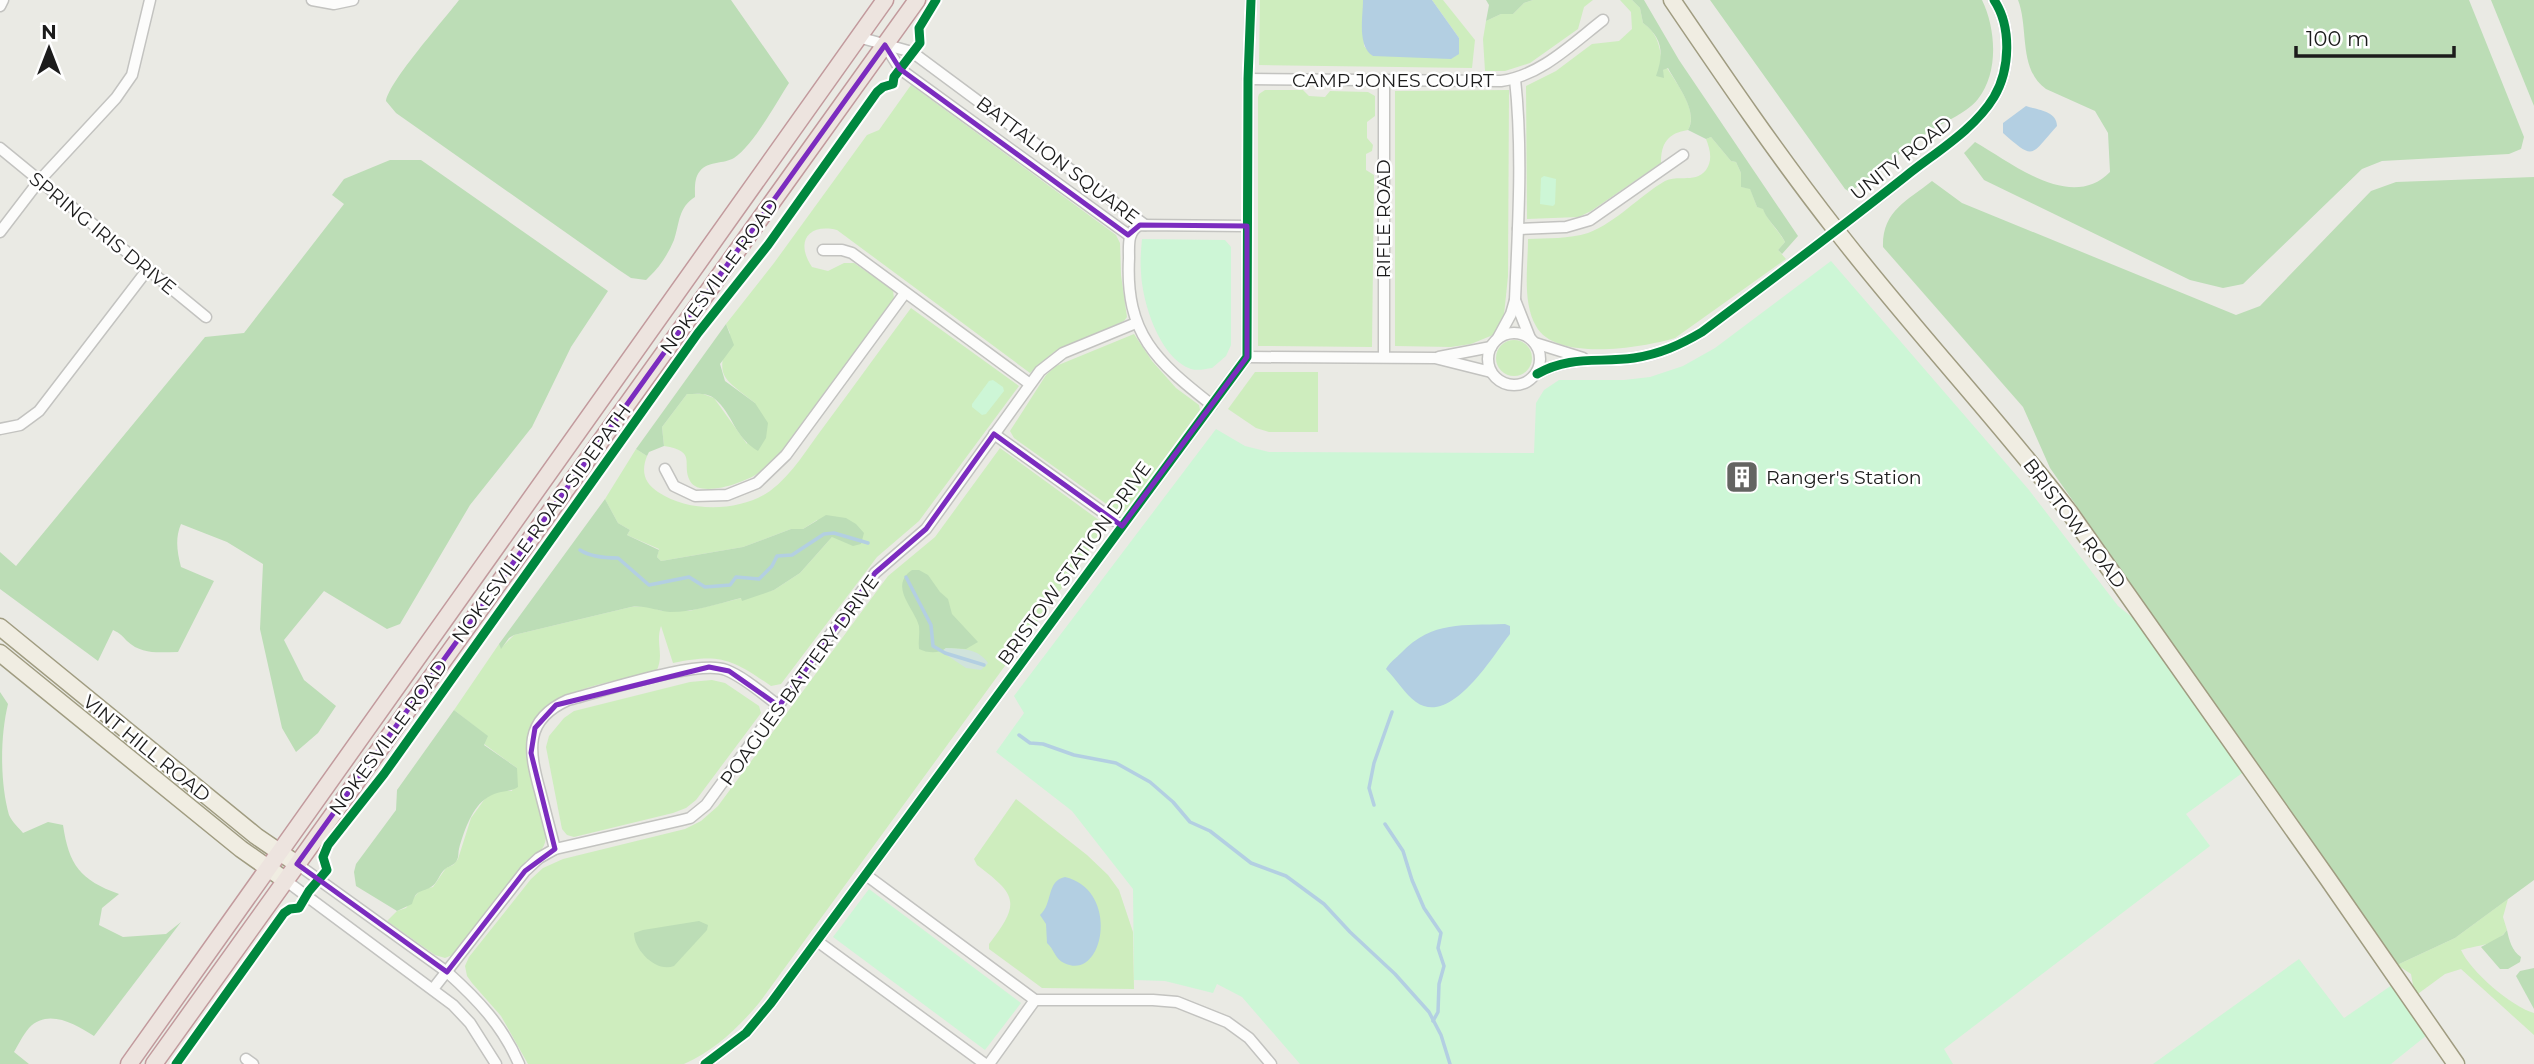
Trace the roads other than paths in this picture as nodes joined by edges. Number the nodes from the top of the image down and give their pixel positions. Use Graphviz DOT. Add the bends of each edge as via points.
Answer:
graph roads {
  1 [pos="3,0"];
  2 [pos="150,0"];
  3 [pos="312,0"];
  4 [pos="353,0"];
  5 [pos="885,0"];
  6 [pos="917,0"];
  7 [pos="1251,0"];
  8 [pos="1672,0"];
  9 [pos="1994,0"];
  10 [pos="0,6"];
  11 [pos="1603,20"];
  12 [pos="858,37"];
  13 [pos="885,45"];
  14 [pos="1248,79"];
  15 [pos="1515,79"];
  16 [pos="1384,80"];
  17 [pos="0,148"];
  18 [pos="1683,155"];
  19 [pos="39,181"];
  20 [pos="1145,225"];
  21 [pos="1247,226"];
  22 [pos="1518,229"];
  23 [pos="1836,231"];
  24 [pos="0,232"];
  25 [pos="1130,236"];
  26 [pos="823,250"];
  27 [pos="148,269"];
  28 [pos="905,293"];
  29 [pos="1515,300"];
  30 [pos="206,317"];
  31 [pos="1136,323"];
  32 [pos="1533,340"];
  33 [pos="1494,343"];
  34 [pos="1247,357"];
  35 [pos="1384,357"];
  36 [pos="1436,358"];
  37 [pos="1587,359"];
  38 [pos="1491,372"];
  39 [pos="1537,374"];
  40 [pos="1030,384"];
  41 [pos="1212,405"];
  42 [pos="0,429"];
  43 [pos="994,434"];
  44 [pos="665,468"];
  45 [pos="1122,526"];
  46 [pos="0,627"];
  47 [pos="0,653"];
  48 [pos="779,706"];
  49 [pos="555,849"];
  50 [pos="280,852"];
  51 [pos="297,864"];
  52 [pos="268,869"];
  53 [pos="866,875"];
  54 [pos="285,880"];
  55 [pos="817,941"];
  56 [pos="447,972"];
  57 [pos="433,989"];
  58 [pos="1035,1000"];
  59 [pos="129,1064"];
  60 [pos="154,1064"];
  61 [pos="496,1064"];
  62 [pos="519,1064"];
  63 [pos="705,1064"];
  64 [pos="987,1064"];
  65 [pos="1271,1064"];
  66 [pos="2456,1064"];
  1 -- 10 [label="street"];
  2 -- 19 [label="street" via="132,75"];
  3 -- 4 [label="street" via="334,4"];
  5 -- 12 [label="highway, NOKESVILLE ROAD"];
  6 -- 13 [label="highway, NOKESVILLE ROAD"];
  7 -- 14 [label="street"];
  8 -- 23 [label="main road, BRISTOW ROAD"];
  9 -- 23 [label="street, UNITY ROAD" via="2003,20 2006,62 1986,110"];
  11 -- 15 [label="street, CAMP JONES COURT" via="1542,66"];
  12 -- 13 [label="street, BATTALION SQUARE"];
  12 -- 50 [label="highway, NOKESVILLE ROAD"];
  13 -- 20 [label="street, BATTALION SQUARE" via="912,52"];
  13 -- 25 [label="street, BATTALION SQUARE" via="900,69"];
  13 -- 51 [label="highway, NOKESVILLE ROAD"];
  14 -- 16 [label="street, CAMP JONES COURT"];
  14 -- 21 [label="street"];
  15 -- 16 [label="street, CAMP JONES COURT"];
  15 -- 22 [label="street"];
  16 -- 35 [label="street, RIFLE ROAD"];
  17 -- 19 [label="street, SPRING IRIS DRIVE"];
  18 -- 22 [label="street" via="1590,220 1566,227"];
  19 -- 24 [label="street"];
  19 -- 27 [label="street, SPRING IRIS DRIVE"];
  20 -- 21 [label="street, BATTALION SQUARE"];
  20 -- 25 [label="street" via="1135,227"];
  21 -- 34 [label="street"];
  22 -- 29 [label="street"];
  23 -- 37 [label="street, UNITY ROAD" via="1682,344 1632,358"];
  23 -- 66 [label="main road, BRISTOW ROAD" via="2070,513"];
  25 -- 31 [label="street" via="1129,289"];
  26 -- 28 [label="street" via="852,253"];
  27 -- 30 [label="street, SPRING IRIS DRIVE"];
  27 -- 42 [label="street" via="39,411 20,425"];
  28 -- 40 [label="street"];
  28 -- 44 [label="street" via="786,455 757,483 727,495 695,496 674,486"];
  29 -- 32 [label="street"];
  29 -- 33 [label="street"];
  31 -- 40 [label="street, POAGUES BATTERY DRIVE" via="1063,353 1046,364"];
  31 -- 41 [label="street" via="1162,363"];
  32 -- 33 [label="street" via="1512,333"];
  32 -- 37 [label="street"];
  32 -- 39 [label="street" via="1541,359"];
  33 -- 36 [label="street"];
  33 -- 38 [label="street" via="1488,355"];
  34 -- 35 [label="street"];
  34 -- 41 [label="street, BRISTOW STATION DRIVE"];
  35 -- 36 [label="street"];
  36 -- 38 [label="street"];
  37 -- 39 [label="street"];
  38 -- 39 [label="street" via="1512,386 1529,382"];
  40 -- 43 [label="street, POAGUES BATTERY DRIVE"];
  41 -- 45 [label="street, BRISTOW STATION DRIVE"];
  43 -- 45 [label="street"];
  43 -- 48 [label="street, POAGUES BATTERY DRIVE" via="926,529 875,573"];
  45 -- 53 [label="street, BRISTOW STATION DRIVE"];
  46 -- 50 [label="main road, VINT HILL ROAD"];
  47 -- 52 [label="main road, VINT HILL ROAD"];
  48 -- 49 [label="street, POAGUES BATTERY DRIVE" via="714,796 690,818"];
  48 -- 49 [label="street" via="729,671 709,667 556,705 536,729 531,753"];
  49 -- 56 [label="street, POAGUES BATTERY DRIVE" via="525,871"];
  50 -- 51 [label="main road, VINT HILL ROAD"];
  50 -- 52 [label="highway, NOKESVILLE ROAD"];
  51 -- 54 [label="highway, NOKESVILLE ROAD"];
  51 -- 56 [label="street"];
  52 -- 54 [label="main road, VINT HILL ROAD"];
  52 -- 59 [label="highway, NOKESVILLE ROAD"];
  53 -- 55 [label="street, BRISTOW STATION DRIVE"];
  53 -- 58 [label="street"];
  54 -- 57 [label="street"];
  54 -- 60 [label="highway, NOKESVILLE ROAD"];
  55 -- 63 [label="street, BRISTOW STATION DRIVE" via="746,1033"];
  55 -- 64 [label="street"];
  56 -- 57 [label="street, POAGUES BATTERY DRIVE"];
  56 -- 62 [label="street" via="490,1014"];
  57 -- 61 [label="street" via="470,1023"];
  58 -- 64 [label="street"];
  58 -- 65 [label="street" via="1177,1002 1227,1022 1249,1038"];
}
